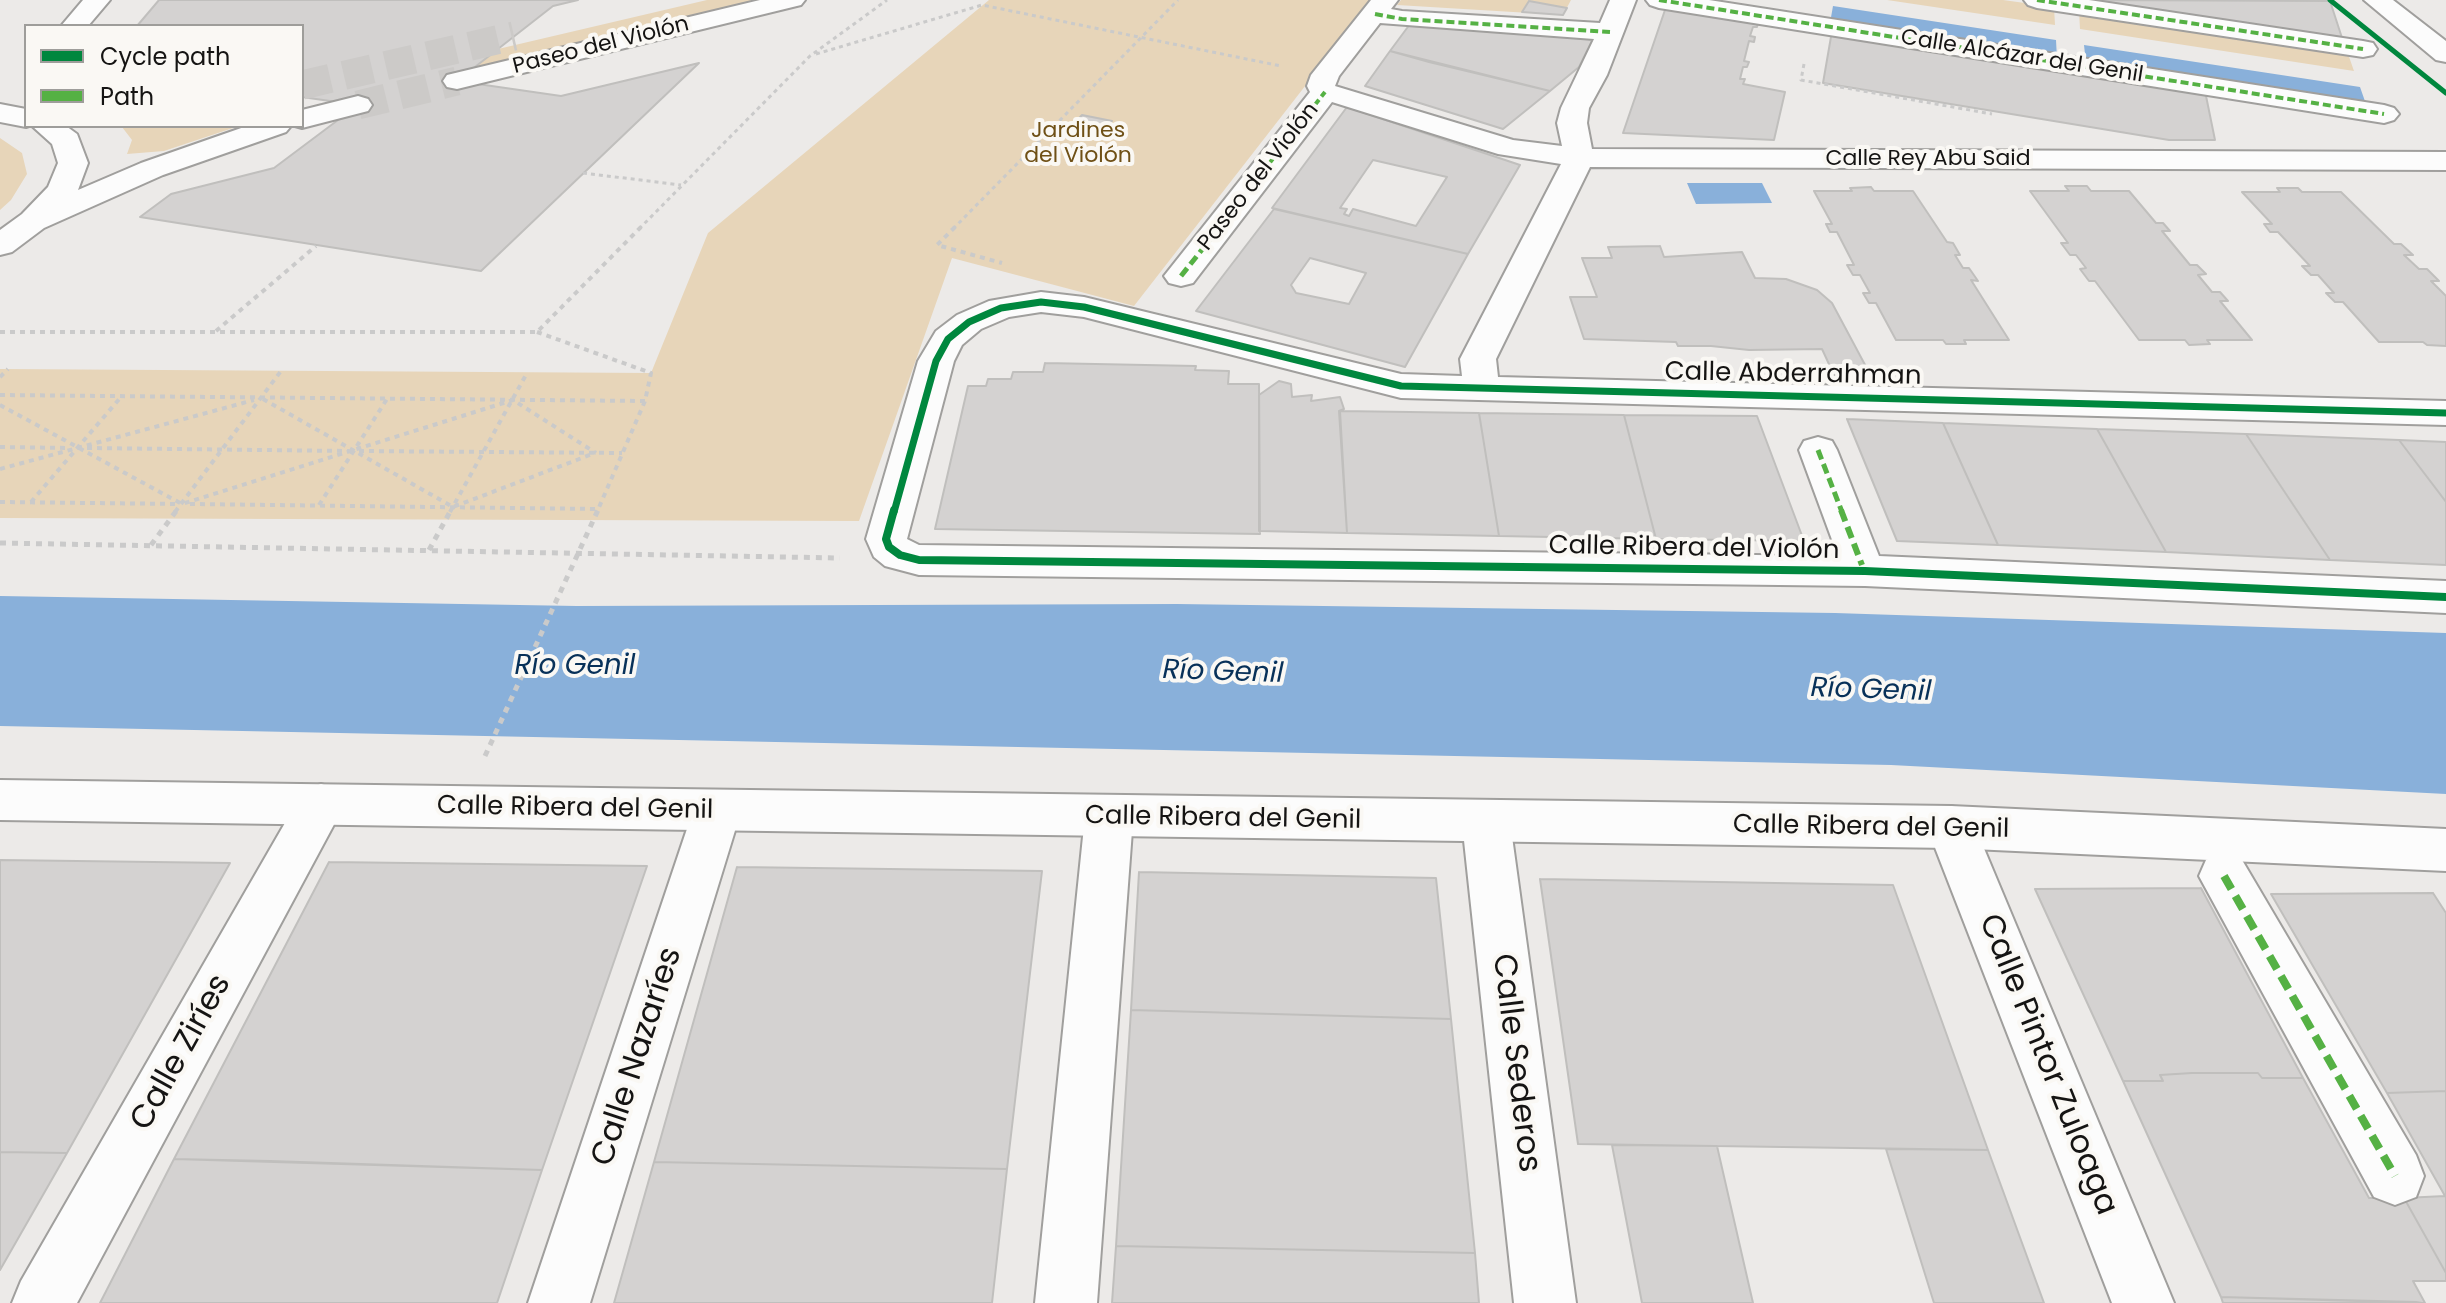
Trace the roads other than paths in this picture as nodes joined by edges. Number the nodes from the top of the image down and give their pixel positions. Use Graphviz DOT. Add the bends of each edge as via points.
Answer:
graph roads {
  1 [pos="97,0"];
  2 [pos="792,0"];
  3 [pos="1623,0"];
  4 [pos="1659,0"];
  5 [pos="2037,0"];
  6 [pos="2377,0"];
  7 [pos="1380,7"];
  8 [pos="76,24"];
  9 [pos="1610,32"];
  10 [pos="2363,49"];
  11 [pos="2446,54"];
  12 [pos="457,81"];
  13 [pos="1325,92"];
  14 [pos="358,105"];
  15 [pos="0,113"];
  16 [pos="2384,114"];
  17 [pos="24,118"];
  18 [pos="304,118"];
  19 [pos="50,128"];
  20 [pos="270,128"];
  21 [pos="1579,158"];
  22 [pos="2446,161"];
  23 [pos="33,221"];
  24 [pos="0,245"];
  25 [pos="1181,276"];
  26 [pos="1481,387"];
  27 [pos="2446,413"];
  28 [pos="1818,450"];
  29 [pos="940,559"];
  30 [pos="1862,565"];
  31 [pos="2446,597"];
  32 [pos="0,800"];
  33 [pos="321,804"];
  34 [pos="717,811"];
  35 [pos="1109,817"];
  36 [pos="1486,822"];
  37 [pos="1951,827"];
  38 [pos="2446,850"];
  39 [pos="2224,876"];
  40 [pos="2395,1176"];
  41 [pos="43,1303"];
  42 [pos="559,1303"];
  43 [pos="1066,1303"];
  44 [pos="1545,1303"];
  45 [pos="2143,1303"];
  1 -- 8 [label="street"];
  2 -- 12 [label="street, Paseo del Violón"];
  3 -- 9 [label="street"];
  4 -- 16 [label="street, Calle Alcázar del Genil"];
  5 -- 10 [label="street"];
  6 -- 11 [label="street"];
  7 -- 9 [label="street" via="1402,19"];
  7 -- 13 [label="street, Paseo del Violón" via="1325,75"];
  9 -- 21 [label="street" via="1572,123"];
  13 -- 21 [label="street, Calle Rey Abu Said" via="1509,148"];
  13 -- 25 [label="street, Paseo del Violón"];
  14 -- 18 [label="street"];
  15 -- 17 [label="street"];
  19 -- 23 [label="street" via="66,140 73,163 62,190"];
  20 -- 23 [label="street" via="152,169"];
  21 -- 22 [label="street, Calle Rey Abu Said"];
  21 -- 26 [label="street" via="1478,359"];
  23 -- 24 [label="street"];
  26 -- 27 [label="street, Calle Abderrahman"];
  26 -- 29 [label="street, Calle Abderrahman" via="1401,386 1084,307 1041,302 1001,308 969,322 948,339 936,361 886,539 900,555"];
  28 -- 30 [label="street"];
  29 -- 31 [label="street, Calle Ribera del Violón" via="1865,571"];
  32 -- 33 [label="street, Calle Ribera del Genil"];
  33 -- 34 [label="street, Calle Ribera del Genil"];
  33 -- 41 [label="street, Calle Ziríes"];
  34 -- 35 [label="street, Calle Ribera del Genil"];
  34 -- 42 [label="street, Calle Nazaríes"];
  35 -- 36 [label="street, Calle Ribera del Genil"];
  35 -- 43 [label="street"];
  36 -- 37 [label="street, Calle Ribera del Genil"];
  36 -- 44 [label="street, Calle Sederos"];
  37 -- 38 [label="street, Calle Ribera del Genil"];
  37 -- 45 [label="street, Calle Pintor Zuloaga"];
  39 -- 40 [label="street"];
}
